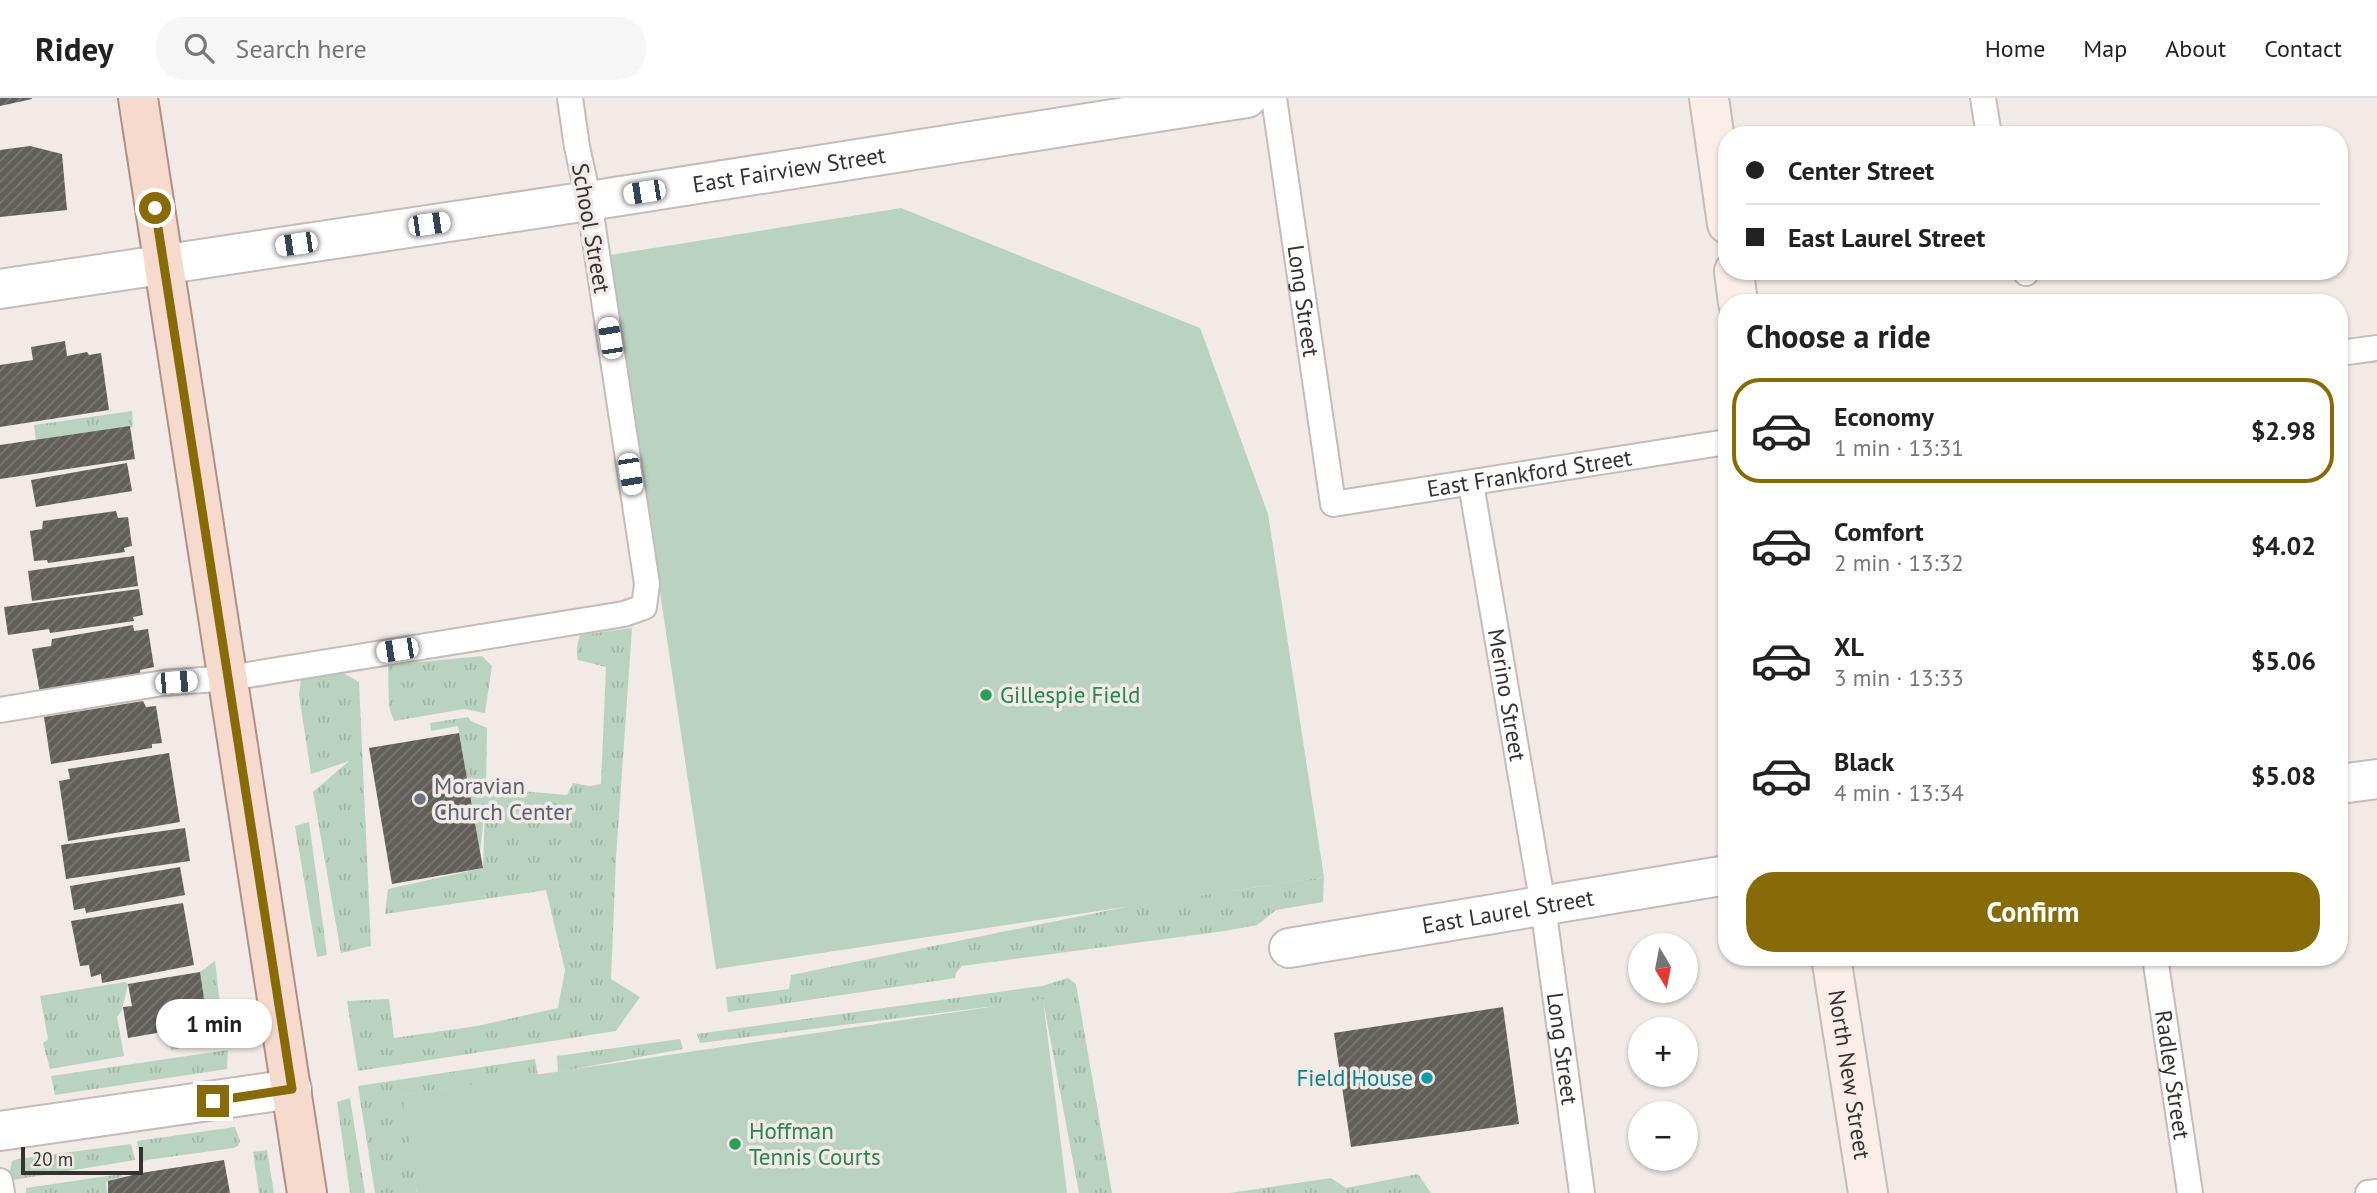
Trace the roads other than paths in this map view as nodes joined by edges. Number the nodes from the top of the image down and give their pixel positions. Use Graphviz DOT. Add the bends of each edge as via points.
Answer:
graph roads {
  1 [pos="138,98"];
  2 [pos="570,98"];
  3 [pos="1247,98"];
  4 [pos="1274,98"];
  5 [pos="1709,98"];
  6 [pos="1983,98"];
  7 [pos="1988,126"];
  8 [pos="1718,162"];
  9 [pos="589,201"];
  10 [pos="163,264"];
  11 [pos="0,289"];
  12 [pos="2377,348"];
  13 [pos="2348,352"];
  14 [pos="1718,443"];
  15 [pos="1471,484"];
  16 [pos="1333,504"];
  17 [pos="229,678"];
  18 [pos="0,710"];
  19 [pos="2377,779"];
  20 [pos="2348,783"];
  21 [pos="1718,877"];
  22 [pos="1543,906"];
  23 [pos="1289,948"];
  24 [pos="1832,966"];
  25 [pos="2156,966"];
  26 [pos="292,1089"];
  27 [pos="0,1131"];
  28 [pos="0,1181"];
  29 [pos="2377,1192"];
  30 [pos="2,1193"];
  31 [pos="307,1193"];
  32 [pos="1582,1193"];
  33 [pos="1868,1193"];
  34 [pos="2190,1193"];
  35 [pos="2368,1193"];
  1 -- 10 [label="main road"];
  2 -- 9 [label="lane, School Street"];
  3 -- 9 [label="street, East Fairview Street"];
  4 -- 16 [label="lane, Long Street"];
  5 -- 8 [label="main road"];
  6 -- 7 [label="lane"];
  9 -- 10 [label="street, East Fairview Street"];
  9 -- 17 [label="lane, School Street" via="647,584 644,607 624,614"];
  10 -- 11 [label="street, East Fairview Street"];
  10 -- 17 [label="main road"];
  12 -- 13 [label="lane"];
  14 -- 15 [label="lane, East Frankford Street"];
  15 -- 16 [label="lane, East Frankford Street"];
  15 -- 22 [label="lane, Merino Street"];
  17 -- 18 [label="lane" via="163,683"];
  17 -- 26 [label="main road"];
  19 -- 20 [label="street"];
  21 -- 22 [label="street, East Laurel Street"];
  22 -- 23 [label="street, East Laurel Street"];
  22 -- 32 [label="lane, Long Street"];
  24 -- 33 [label="main road, North New Street"];
  25 -- 34 [label="lane, Radley Street"];
  26 -- 27 [label="street"];
  26 -- 31 [label="main road"];
  28 -- 30 [label="lane"];
  29 -- 35 [label="lane"];
}
